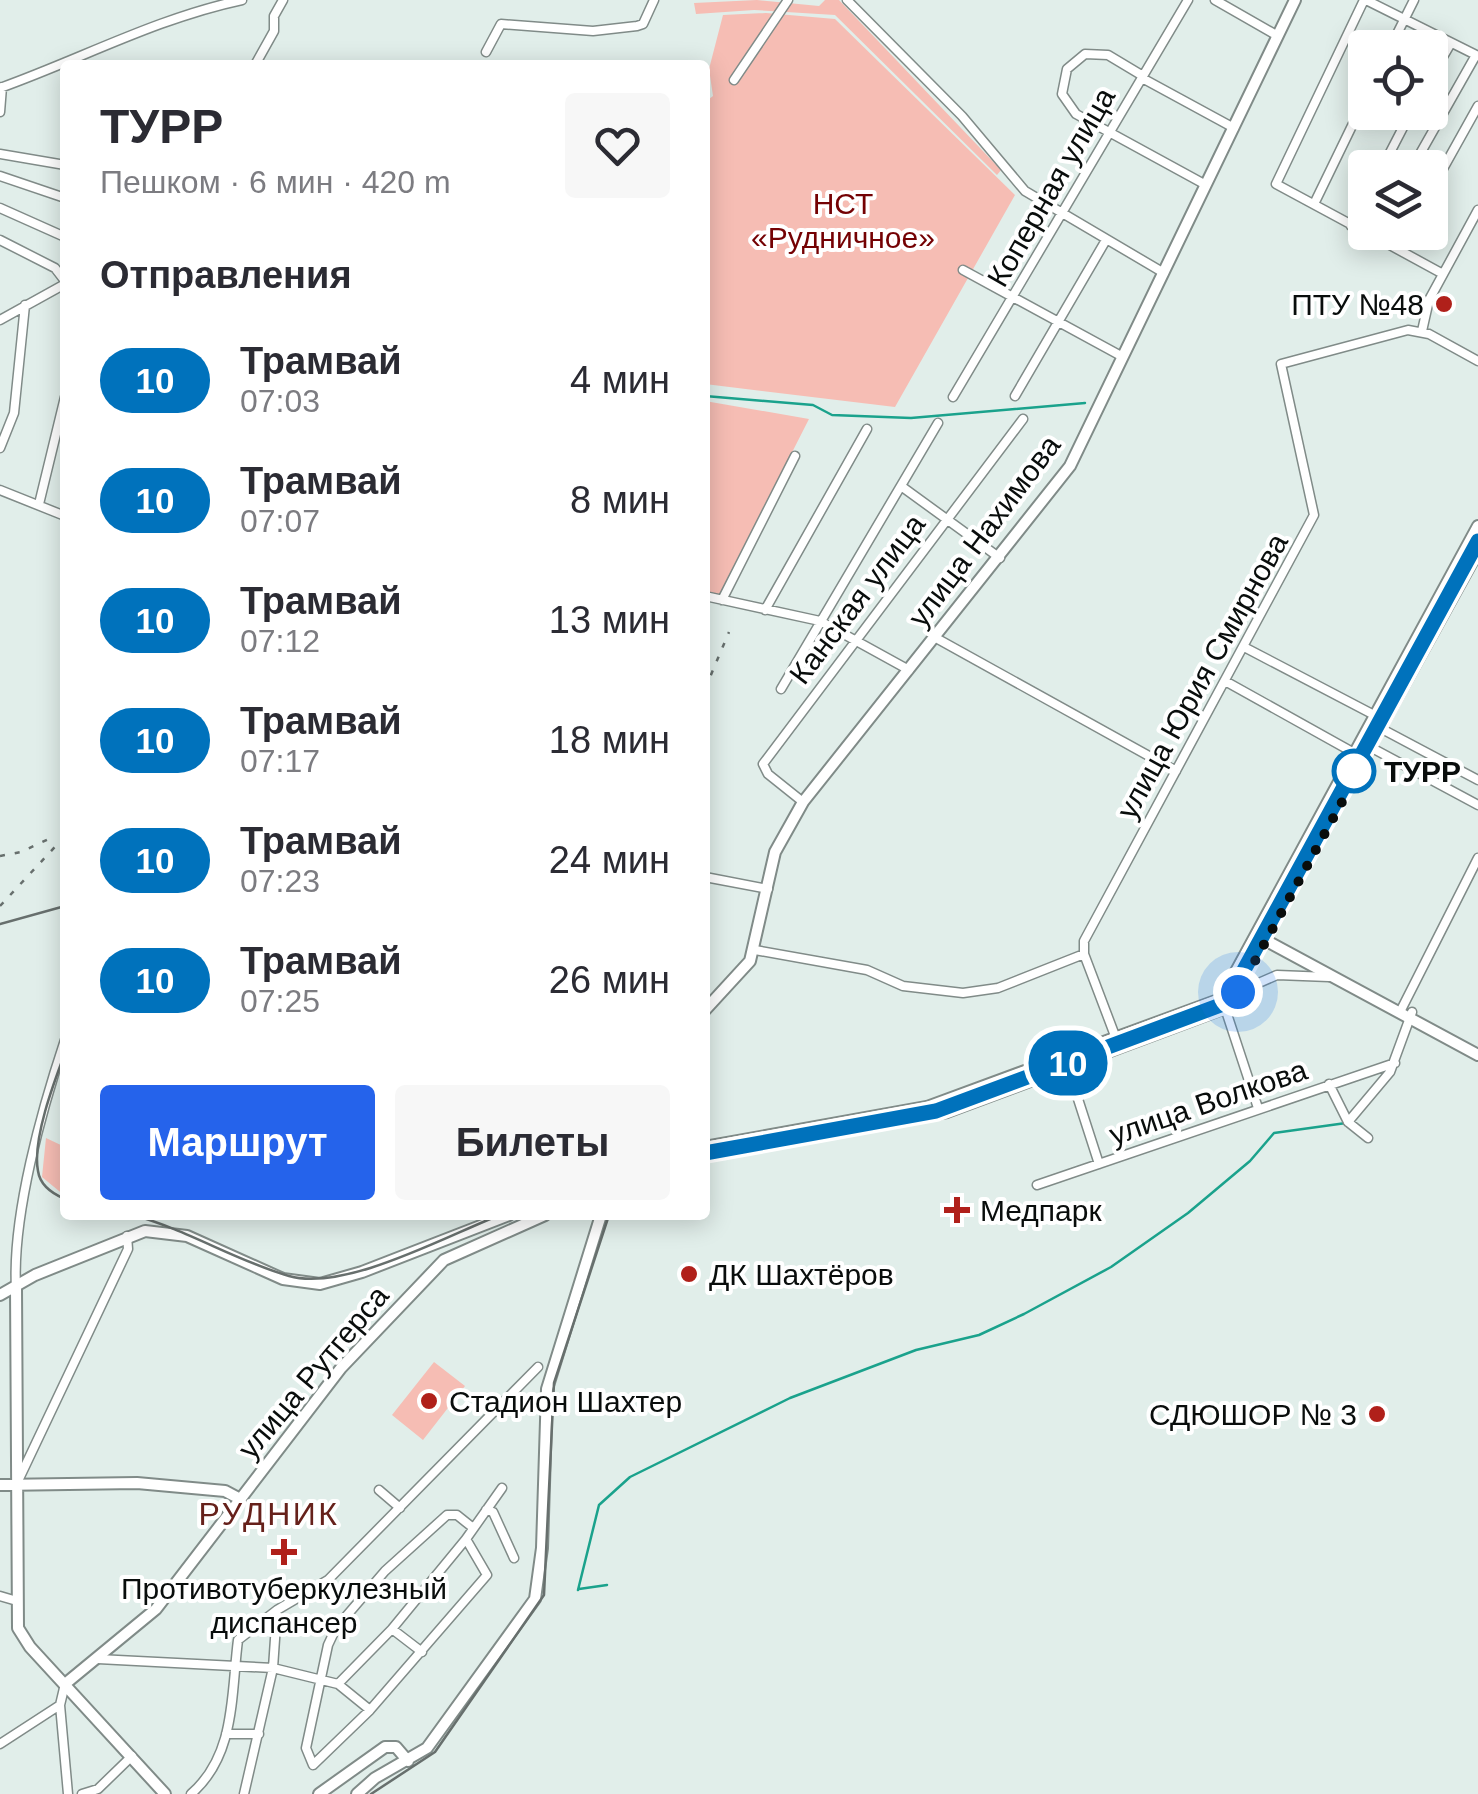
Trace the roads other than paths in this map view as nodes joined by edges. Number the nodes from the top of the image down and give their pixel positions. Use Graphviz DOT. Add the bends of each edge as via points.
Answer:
graph roads {
  1 [pos="242,0"];
  2 [pos="282,0"];
  3 [pos="654,0"];
  4 [pos="788,0"];
  5 [pos="848,0"];
  6 [pos="1188,0"];
  7 [pos="1215,0"];
  8 [pos="1296,0"];
  9 [pos="1365,0"];
  10 [pos="1414,0"];
  11 [pos="1404,19"];
  12 [pos="1399,30"];
  13 [pos="1278,36"];
  14 [pos="1451,43"];
  15 [pos="1448,48"];
  16 [pos="486,52"];
  17 [pos="1477,56"];
  18 [pos="77,60"];
  19 [pos="258,60"];
  20 [pos="60,66"];
  21 [pos="1142,77"];
  22 [pos="734,80"];
  23 [pos="1,88"];
  24 [pos="1478,106"];
  25 [pos="0,112"];
  26 [pos="1234,128"];
  27 [pos="1350,130"];
  28 [pos="1108,132"];
  29 [pos="1422,150"];
  30 [pos="0,154"];
  31 [pos="1448,160"];
  32 [pos="60,164"];
  33 [pos="0,176"];
  34 [pos="1206,185"];
  35 [pos="60,196"];
  36 [pos="1315,202"];
  37 [pos="0,208"];
  38 [pos="1478,210"];
  39 [pos="1060,213"];
  40 [pos="1348,225"];
  41 [pos="60,234"];
  42 [pos="0,240"];
  43 [pos="1106,240"];
  44 [pos="1401,251"];
  45 [pos="962,270"];
  46 [pos="1164,273"];
  47 [pos="1443,274"];
  48 [pos="60,275"];
  49 [pos="60,286"];
  50 [pos="1014,295"];
  51 [pos="25,305"];
  52 [pos="0,320"];
  53 [pos="1060,322"];
  54 [pos="1422,332"];
  55 [pos="1123,357"];
  56 [pos="1478,361"];
  57 [pos="1015,396"];
  58 [pos="953,397"];
  59 [pos="60,418"];
  60 [pos="1023,418"];
  61 [pos="938,423"];
  62 [pos="868,429"];
  63 [pos="0,448"];
  64 [pos="795,456"];
  65 [pos="901,486"];
  66 [pos="0,490"];
  67 [pos="39,504"];
  68 [pos="60,514"];
  69 [pos="946,518"];
  70 [pos="1478,526"];
  71 [pos="1478,551"];
  72 [pos="1000,558"];
  73 [pos="710,597"];
  74 [pos="722,600"];
  75 [pos="765,610"];
  76 [pos="820,621"];
  77 [pos="855,638"];
  78 [pos="936,638"];
  79 [pos="1244,647"];
  80 [pos="909,670"];
  81 [pos="1225,681"];
  82 [pos="781,689"];
  83 [pos="1381,722"];
  84 [pos="1372,748"];
  85 [pos="1361,757"];
  86 [pos="1176,770"];
  87 [pos="1478,780"];
  88 [pos="802,802"];
  89 [pos="1478,805"];
  90 [pos="1478,858"];
  91 [pos="710,878"];
  92 [pos="768,890"];
  93 [pos="1262,935"];
  94 [pos="1084,949"];
  95 [pos="755,950"];
  96 [pos="1341,980"];
  97 [pos="1238,992"];
  98 [pos="710,1005"];
  99 [pos="1226,1008"];
  100 [pos="1406,1012"];
  101 [pos="1119,1044"];
  102 [pos="1478,1052"];
  103 [pos="60,1055"];
  104 [pos="1395,1063"];
  105 [pos="1068,1068"];
  106 [pos="1328,1084"];
  107 [pos="1258,1108"];
  108 [pos="1348,1122"];
  109 [pos="1368,1138"];
  110 [pos="710,1147"];
  111 [pos="710,1155"];
  112 [pos="1099,1164"];
  113 [pos="1037,1185"];
  114 [pos="496,1220"];
  115 [pos="533,1220"];
  116 [pos="597,1220"];
  117 [pos="127,1236"];
  118 [pos="446,1240"];
  119 [pos="455,1252"];
  120 [pos="16,1288"];
  121 [pos="0,1295"];
  122 [pos="16,1307"];
  123 [pos="538,1367"];
  124 [pos="0,1485"];
  125 [pos="16,1485"];
  126 [pos="502,1488"];
  127 [pos="379,1490"];
  128 [pos="240,1500"];
  129 [pos="400,1508"];
  130 [pos="486,1510"];
  131 [pos="472,1527"];
  132 [pos="466,1539"];
  133 [pos="514,1558"];
  134 [pos="0,1596"];
  135 [pos="17,1601"];
  136 [pos="277,1610"];
  137 [pos="392,1629"];
  138 [pos="422,1652"];
  139 [pos="98,1659"];
  140 [pos="237,1666"];
  141 [pos="272,1668"];
  142 [pos="322,1680"];
  143 [pos="64,1684"];
  144 [pos="338,1684"];
  145 [pos="60,1704"];
  146 [pos="370,1710"];
  147 [pos="226,1734"];
  148 [pos="259,1734"];
  149 [pos="0,1744"];
  150 [pos="132,1756"];
  151 [pos="407,1760"];
  152 [pos="93,1792"];
  153 [pos="71,1794"];
  154 [pos="82,1794"];
  155 [pos="165,1794"];
  156 [pos="191,1794"];
  157 [pos="244,1794"];
  158 [pos="318,1794"];
  159 [pos="354,1794"];
  1 -- 18 [label="street" via="121,37"];
  2 -- 19 [label="street"];
  3 -- 16 [label="street" via="637,26 501,24"];
  4 -- 22 [label="street"];
  5 -- 39 [label="street" via="1025,191"];
  6 -- 21 [label="street, Коперная улица"];
  7 -- 13 [label="street"];
  8 -- 13 [label="main road, улица Нахимова"];
  9 -- 11 [label="street"];
  9 -- 36 [label="street" via="1276,184"];
  10 -- 11 [label="street"];
  11 -- 12 [label="street"];
  11 -- 14 [label="street"];
  13 -- 26 [label="main road, улица Нахимова"];
  14 -- 15 [label="street"];
  14 -- 17 [label="street"];
  17 -- 29 [label="street"];
  20 -- 23 [label="street"];
  21 -- 26 [label="street"];
  21 -- 28 [label="street, Коперная улица"];
  21 -- 28 [label="street" via="1108,55 1092,53 1066,69 1064,100"];
  23 -- 25 [label="street"];
  24 -- 31 [label="street"];
  26 -- 34 [label="main road, улица Нахимова"];
  27 -- 36 [label="street"];
  28 -- 34 [label="street"];
  28 -- 39 [label="street, Коперная улица"];
  30 -- 32 [label="street"];
  33 -- 35 [label="street"];
  34 -- 46 [label="main road, улица Нахимова"];
  36 -- 40 [label="street"];
  37 -- 41 [label="street"];
  38 -- 47 [label="street"];
  39 -- 43 [label="street"];
  39 -- 50 [label="street, Коперная улица"];
  42 -- 48 [label="street"];
  43 -- 46 [label="street"];
  43 -- 53 [label="street"];
  44 -- 47 [label="street"];
  45 -- 50 [label="street"];
  46 -- 55 [label="main road, улица Нахимова"];
  47 -- 54 [label="street" via="1422,315"];
  49 -- 51 [label="street"];
  50 -- 53 [label="street"];
  50 -- 58 [label="street, Коперная улица"];
  51 -- 52 [label="street"];
  51 -- 63 [label="street" via="14,413"];
  53 -- 55 [label="street"];
  53 -- 57 [label="street"];
  54 -- 56 [label="street"];
  54 -- 79 [label="street, улица Юрия Смирнова" via="1390,333 1282,362 1314,514"];
  55 -- 72 [label="main road, улица Нахимова" via="1070,466"];
  59 -- 67 [label="street"];
  60 -- 69 [label="street, Канская улица"];
  61 -- 65 [label="street"];
  62 -- 75 [label="street"];
  64 -- 74 [label="street"];
  65 -- 69 [label="street"];
  65 -- 76 [label="street"];
  66 -- 67 [label="street"];
  67 -- 68 [label="street"];
  69 -- 72 [label="street"];
  69 -- 77 [label="street, Канская улица"];
  70 -- 83 [label="main road"];
  71 -- 83 [label="main road"];
  72 -- 78 [label="main road, улица Нахимова"];
  73 -- 74 [label="street"];
  74 -- 75 [label="street"];
  75 -- 76 [label="street"];
  76 -- 77 [label="street"];
  76 -- 82 [label="street"];
  77 -- 80 [label="street"];
  77 -- 88 [label="street, Канская улица" via="763,764"];
  78 -- 80 [label="main road, улица Нахимова"];
  78 -- 86 [label="street"];
  79 -- 81 [label="street, улица Юрия Смирнова"];
  79 -- 83 [label="street"];
  80 -- 88 [label="main road, улица Нахимова"];
  81 -- 85 [label="street"];
  81 -- 86 [label="street, улица Юрия Смирнова"];
  83 -- 84 [label="main road"];
  83 -- 85 [label="main road"];
  83 -- 87 [label="street"];
  84 -- 85 [label="main road"];
  84 -- 89 [label="street"];
  85 -- 93 [label="main road"];
  86 -- 94 [label="street, улица Юрия Смирнова"];
  88 -- 92 [label="main road, улица Нахимова" via="778,843"];
  90 -- 100 [label="street"];
  91 -- 92 [label="street"];
  92 -- 95 [label="main road, улица Нахимова"];
  93 -- 96 [label="main road"];
  93 -- 97 [label="main road"];
  93 -- 100 [label="main road"];
  93 -- 101 [label="main road" via="1221,999"];
  94 -- 95 [label="street" via="998,988 962,993 903,986 867,970"];
  94 -- 101 [label="street"];
  95 -- 98 [label="main road, улица Нахимова"];
  96 -- 97 [label="street" via="1277,975"];
  96 -- 100 [label="main road"];
  97 -- 99 [label="main road"];
  99 -- 101 [label="main road"];
  99 -- 107 [label="street"];
  100 -- 102 [label="main road"];
  100 -- 104 [label="street"];
  101 -- 105 [label="main road"];
  101 -- 110 [label="main road" via="927,1107"];
  103 -- 120 [label="street" via="18,1223"];
  104 -- 106 [label="street, улица Волкова"];
  104 -- 108 [label="street"];
  105 -- 111 [label="main road" via="930,1116"];
  105 -- 112 [label="street"];
  106 -- 107 [label="street, улица Волкова"];
  106 -- 108 [label="street"];
  107 -- 112 [label="street, улица Волкова"];
  108 -- 109 [label="street"];
  112 -- 113 [label="street, улица Волкова"];
  114 -- 118 [label="main road, улица Рутгерса"];
  115 -- 119 [label="main road, улица Рутгерса"];
  116 -- 151 [label="main road" via="547,1390 535,1599 427,1748"];
  117 -- 118 [label="main road, улица Рутгерса" via="174,1232 282,1279 320,1284"];
  117 -- 120 [label="main road"];
  117 -- 125 [label="street" via="128,1249"];
  118 -- 119 [label="main road"];
  119 -- 128 [label="main road, улица Рутгерса" via="341,1368"];
  120 -- 121 [label="main road"];
  120 -- 122 [label="main road"];
  121 -- 122 [label="main road"];
  122 -- 125 [label="main road"];
  123 -- 129 [label="street"];
  124 -- 125 [label="main road"];
  125 -- 128 [label="main road" via="137,1483 221,1491"];
  125 -- 135 [label="main road"];
  126 -- 130 [label="street"];
  127 -- 129 [label="street"];
  128 -- 139 [label="main road, улица Рутгерса" via="156,1609"];
  129 -- 136 [label="street" via="328,1580"];
  130 -- 131 [label="street"];
  130 -- 133 [label="street" via="494,1512"];
  131 -- 132 [label="street"];
  131 -- 142 [label="street" via="448,1515 385,1571 336,1628"];
  132 -- 137 [label="street"];
  132 -- 138 [label="street" via="487,1575"];
  134 -- 135 [label="street"];
  135 -- 143 [label="main road" via="22,1637"];
  136 -- 140 [label="street" via="238,1640"];
  136 -- 141 [label="street"];
  137 -- 138 [label="street"];
  137 -- 144 [label="street"];
  138 -- 146 [label="street"];
  139 -- 140 [label="street"];
  139 -- 143 [label="main road, улица Рутгерса"];
  140 -- 141 [label="street"];
  140 -- 147 [label="street"];
  141 -- 142 [label="street"];
  141 -- 148 [label="street"];
  142 -- 144 [label="street"];
  142 -- 146 [label="street" via="306,1748 313,1765"];
  143 -- 145 [label="street"];
  143 -- 150 [label="main road"];
  144 -- 146 [label="street"];
  145 -- 149 [label="street"];
  145 -- 153 [label="street"];
  147 -- 148 [label="street"];
  147 -- 156 [label="street" via="210,1777"];
  148 -- 157 [label="street"];
  150 -- 152 [label="street"];
  150 -- 155 [label="main road"];
  151 -- 158 [label="main road" via="396,1747 385,1747"];
  151 -- 159 [label="main road"];
  152 -- 154 [label="street"];
}
